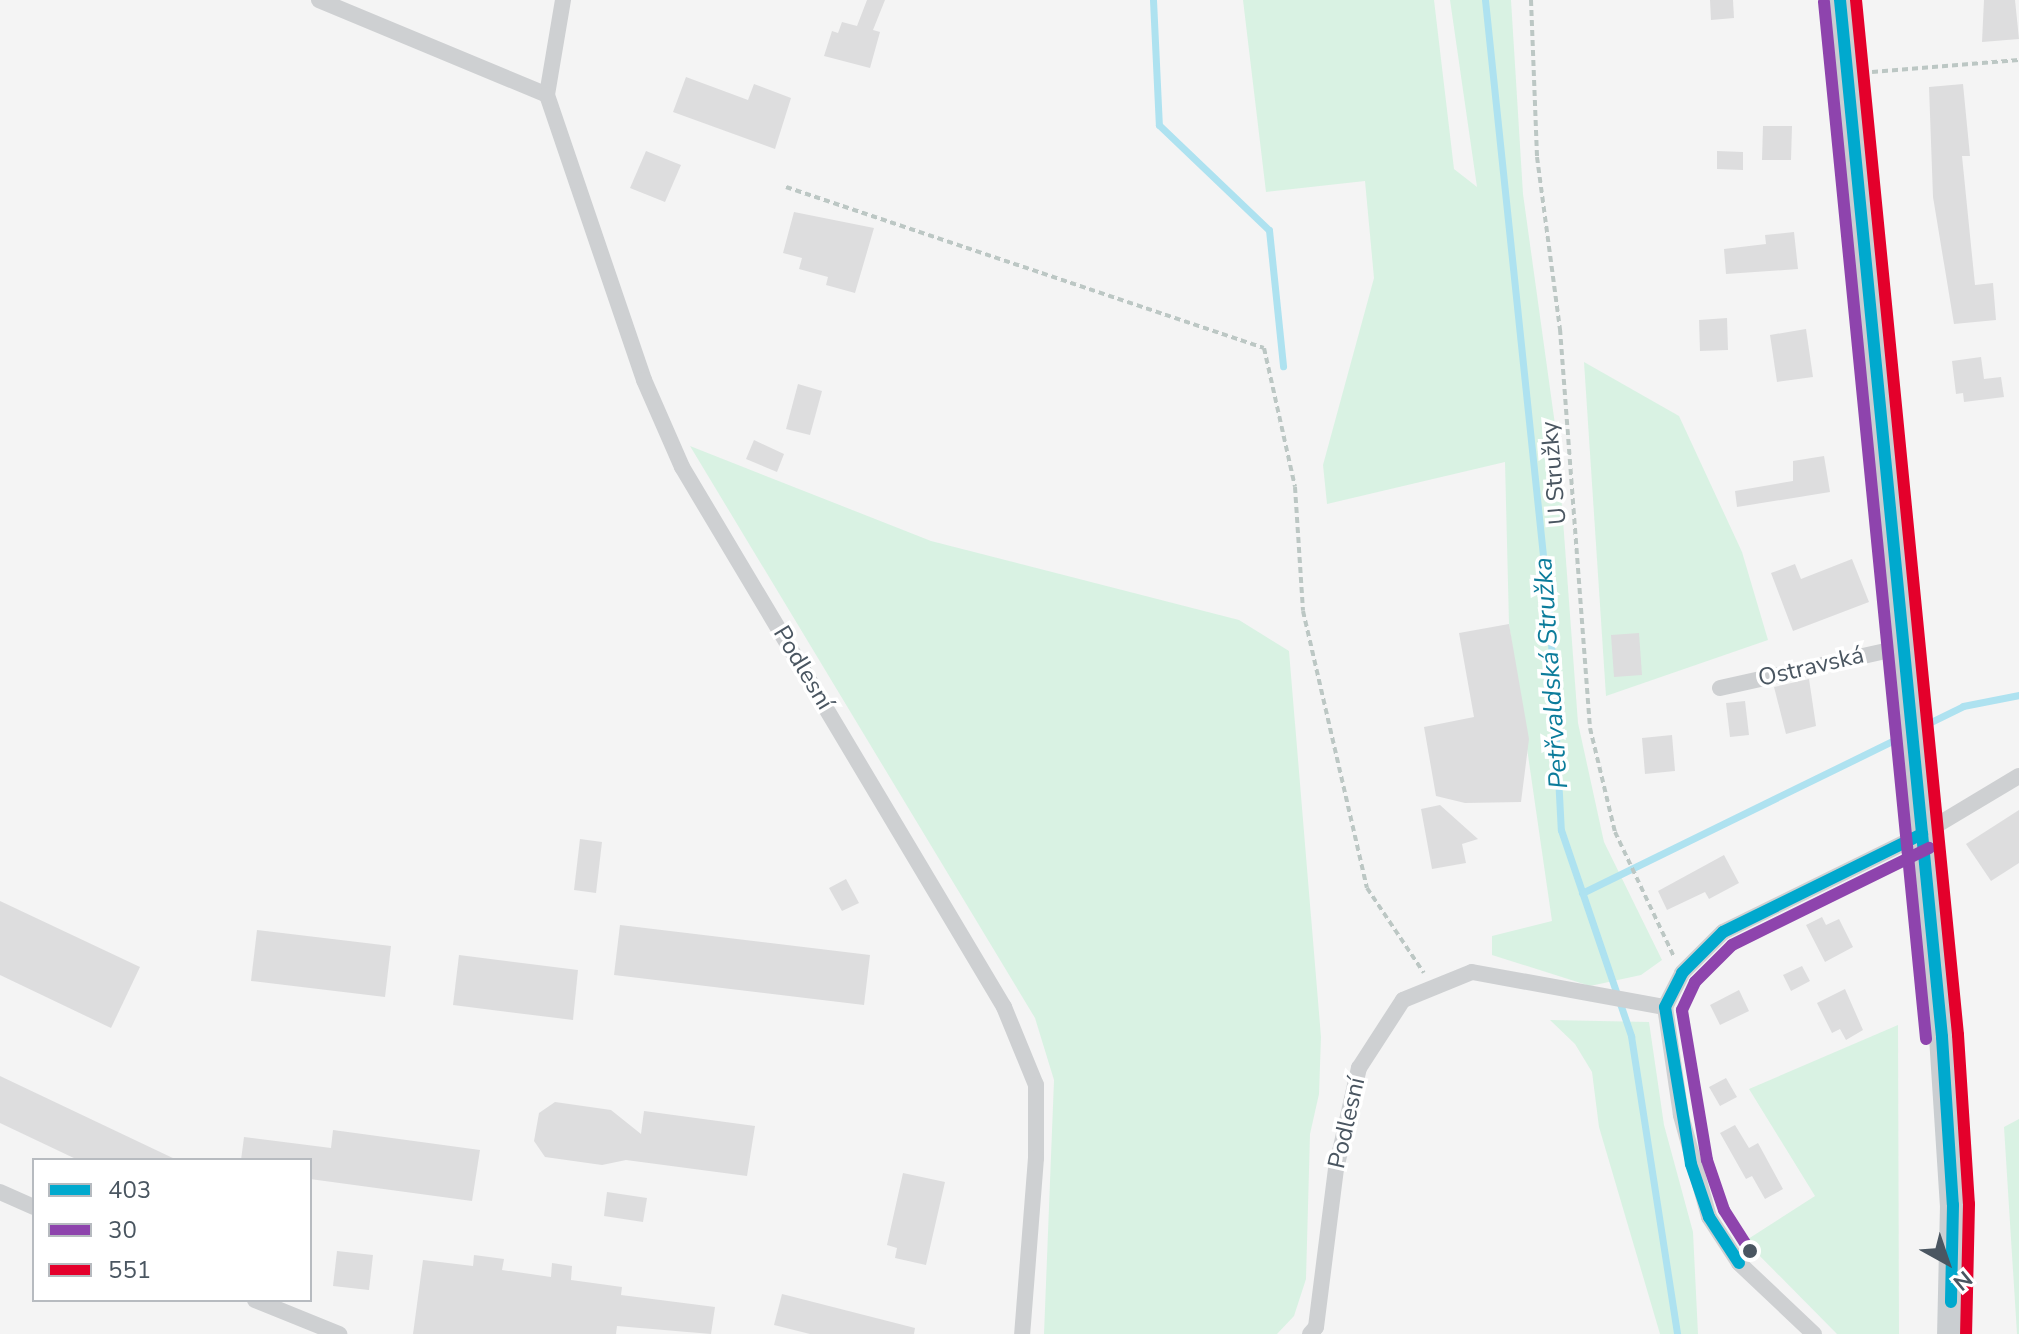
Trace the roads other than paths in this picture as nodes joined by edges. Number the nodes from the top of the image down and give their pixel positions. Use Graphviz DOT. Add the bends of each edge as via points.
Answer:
graph roads {
  1 [pos="319,0"];
  2 [pos="563,0"];
  3 [pos="1840,0"];
  4 [pos="547,95"];
  5 [pos="1904,647"];
  6 [pos="1720,688"];
  7 [pos="2019,776"];
  8 [pos="1922,834"];
  9 [pos="1665,1007"];
  10 [pos="0,1192"];
  11 [pos="32,1206"];
  12 [pos="260,1302"];
  13 [pos="339,1334"];
  14 [pos="1022,1334"];
  15 [pos="1310,1334"];
  16 [pos="1814,1334"];
  17 [pos="1950,1334"];
  1 -- 4 [label="street"];
  2 -- 4 [label="street, Podlesní"];
  3 -- 5 [label="main road"];
  4 -- 14 [label="street, Podlesní" via="644,380 682,467 1004,1007 1036,1085 1036,1158"];
  5 -- 6 [label="street, Ostravská"];
  5 -- 8 [label="main road"];
  7 -- 8 [label="street"];
  8 -- 9 [label="street" via="1723,932 1682,973"];
  8 -- 17 [label="main road" via="1953,1205"];
  9 -- 15 [label="street, Podlesní" via="1472,972 1403,1000 1359,1068 1336,1169 1316,1327"];
  9 -- 16 [label="street" via="1681,1115 1709,1217 1739,1263"];
  10 -- 11 [label="street"];
  12 -- 13 [label="street"];
}
